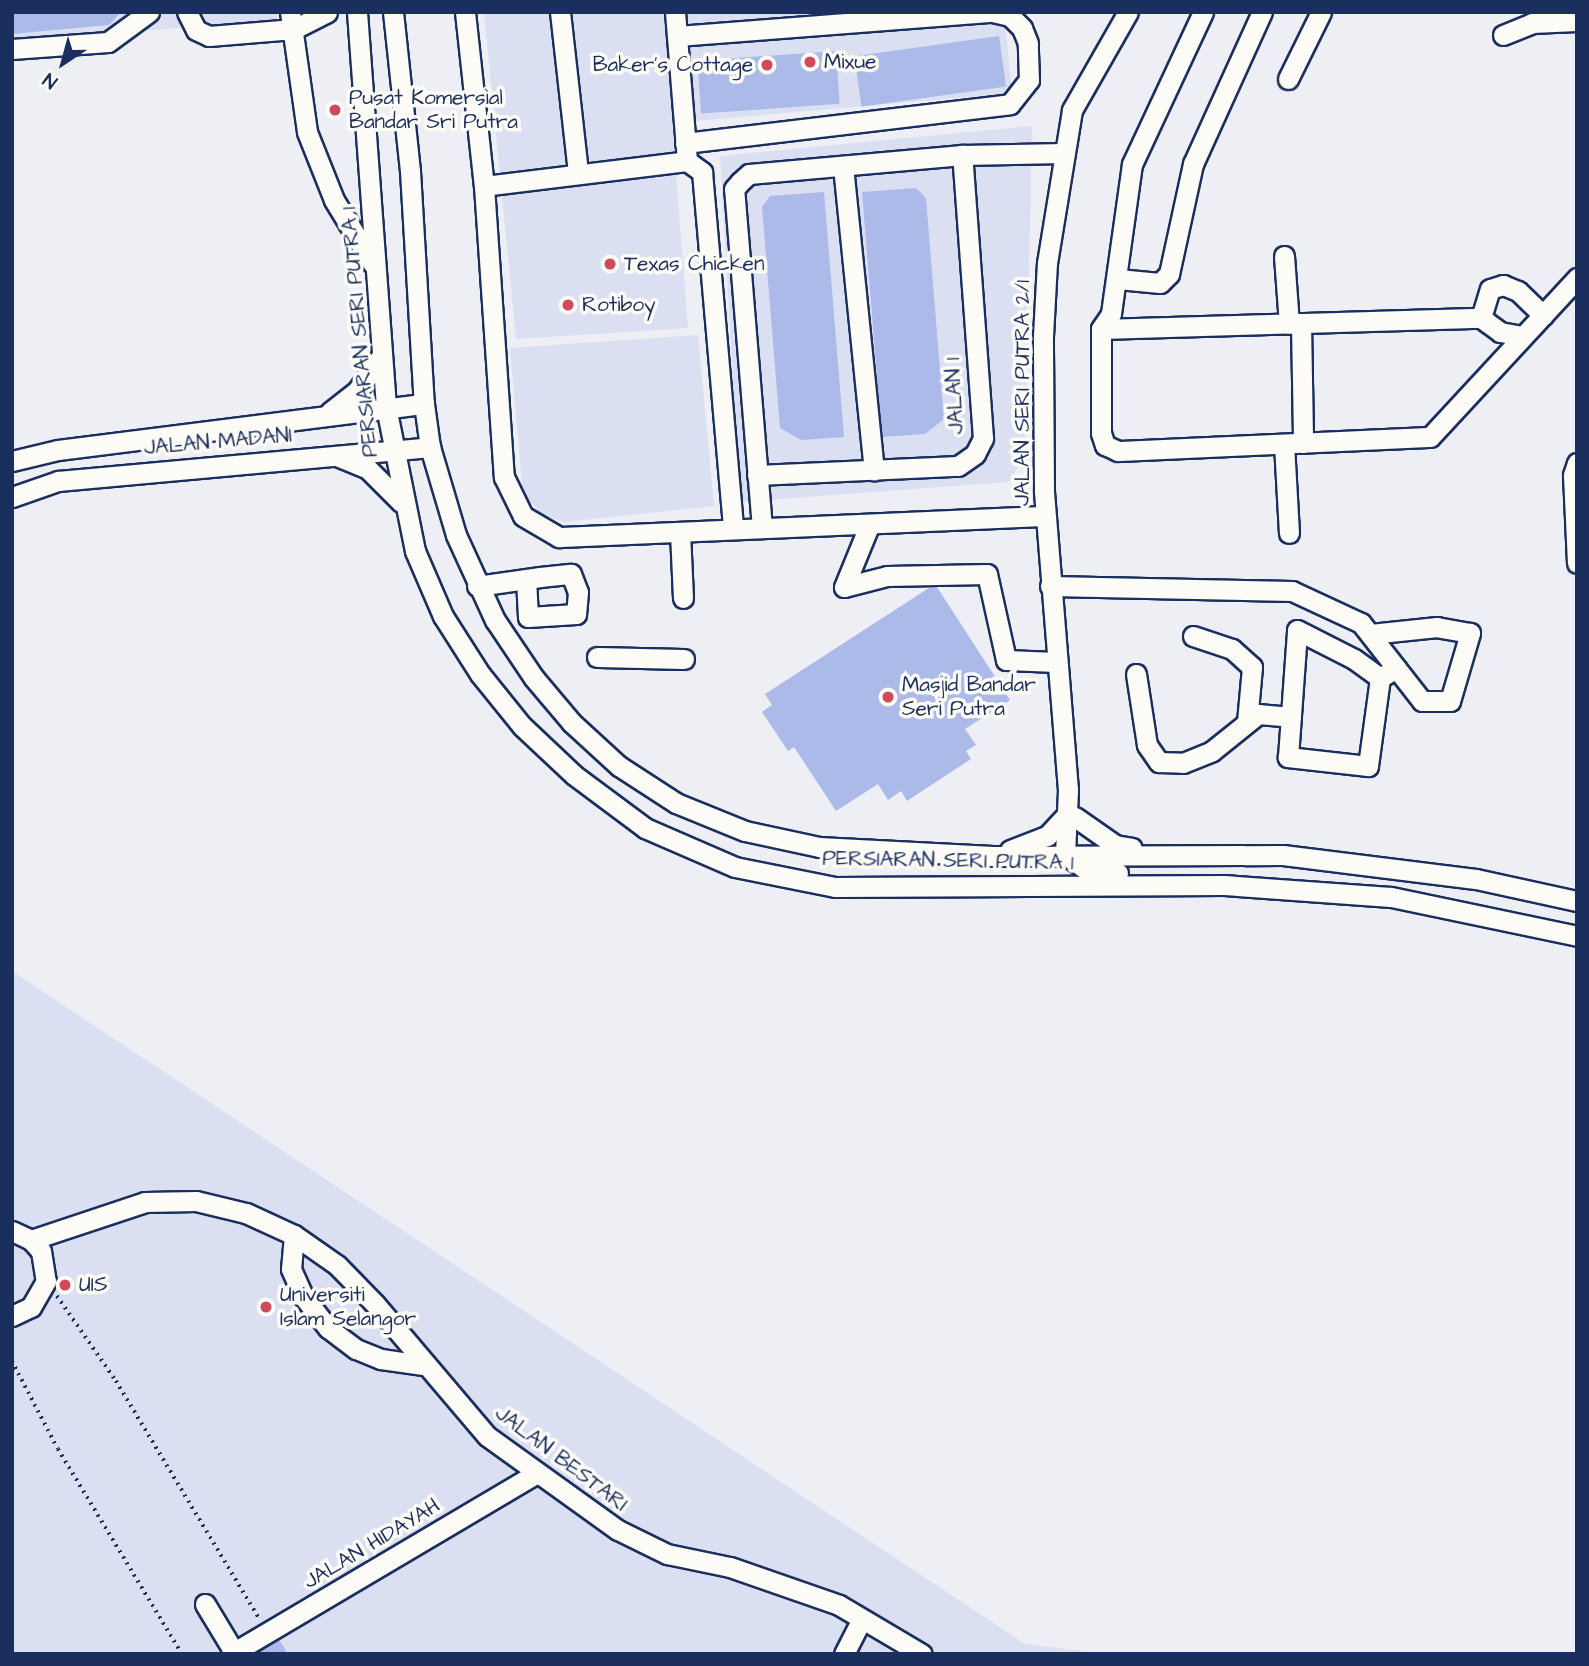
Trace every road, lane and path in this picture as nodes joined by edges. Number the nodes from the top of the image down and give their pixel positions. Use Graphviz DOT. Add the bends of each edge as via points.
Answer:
graph roads {
  1 [pos="149,12"];
  2 [pos="187,12"];
  3 [pos="327,12"];
  4 [pos="465,12"];
  5 [pos="560,12"];
  6 [pos="675,12"];
  7 [pos="982,12"];
  8 [pos="1128,12"];
  9 [pos="1203,12"];
  10 [pos="1262,12"];
  11 [pos="1321,12"];
  12 [pos="393,13"];
  13 [pos="1003,13"];
  14 [pos="359,18"];
  15 [pos="292,21"];
  16 [pos="1577,21"];
  17 [pos="1503,35"];
  18 [pos="677,36"];
  19 [pos="12,49"];
  20 [pos="1288,79"];
  21 [pos="686,152"];
  22 [pos="1063,153"];
  23 [pos="962,155"];
  24 [pos="843,166"];
  25 [pos="578,173"];
  26 [pos="484,186"];
  27 [pos="1284,256"];
  28 [pos="375,268"];
  29 [pos="1577,278"];
  30 [pos="1118,279"];
  31 [pos="1543,315"];
  32 [pos="1480,318"];
  33 [pos="1295,323"];
  34 [pos="1101,329"];
  35 [pos="1523,336"];
  36 [pos="382,355"];
  37 [pos="424,404"];
  38 [pos="386,407"];
  39 [pos="323,415"];
  40 [pos="1294,443"];
  41 [pos="430,446"];
  42 [pos="392,449"];
  43 [pos="328,455"];
  44 [pos="12,461"];
  45 [pos="1577,463"];
  46 [pos="874,470"];
  47 [pos="757,475"];
  48 [pos="12,497"];
  49 [pos="405,509"];
  50 [pos="1045,516"];
  51 [pos="869,526"];
  52 [pos="762,528"];
  53 [pos="733,529"];
  54 [pos="680,533"];
  55 [pos="1289,533"];
  56 [pos="1575,537"];
  57 [pos="1577,563"];
  58 [pos="526,579"];
  59 [pos="477,586"];
  60 [pos="1050,586"];
  61 [pos="683,598"];
  62 [pos="1370,634"];
  63 [pos="1193,636"];
  64 [pos="597,657"];
  65 [pos="684,659"];
  66 [pos="1056,662"];
  67 [pos="1388,673"];
  68 [pos="1136,674"];
  69 [pos="1291,717"];
  70 [pos="1247,722"];
  71 [pos="1070,817"];
  72 [pos="1149,852"];
  73 [pos="993,856"];
  74 [pos="1072,857"];
  75 [pos="965,885"];
  76 [pos="1224,885"];
  77 [pos="1577,901"];
  78 [pos="1577,936"];
  79 [pos="12,1231"];
  80 [pos="294,1235"];
  81 [pos="31,1240"];
  82 [pos="46,1281"];
  83 [pos="12,1316"];
  84 [pos="12,1361"];
  85 [pos="422,1365"];
  86 [pos="537,1473"];
  87 [pos="205,1604"];
  88 [pos="862,1619"];
  89 [pos="267,1632"];
  90 [pos="232,1653"];
  91 [pos="182,1654"];
  92 [pos="844,1654"];
  93 [pos="922,1654"];
  1 -- 19 [label="street" via="108,42"];
  2 -- 15 [label="street" via="196,30 209,36"];
  3 -- 15 [label="street"];
  4 -- 26 [label="street"];
  5 -- 25 [label="street"];
  6 -- 18 [label="street"];
  7 -- 13 [label="street"];
  7 -- 18 [label="street"];
  8 -- 22 [label="street, JALAN SERI PUTRA 2/1" via="1086,78 1072,110"];
  9 -- 30 [label="street" via="1132,164"];
  10 -- 30 [label="street" via="1193,164 1169,274 1160,283"];
  11 -- 20 [label="street"];
  12 -- 37 [label="street, PERSIARAN SERI PUTRA 1" via="410,171"];
  13 -- 21 [label="street" via="1028,43 1030,80 1010,104"];
  14 -- 28 [label="street, PERSIARAN SERI PUTRA 1"];
  15 -- 28 [label="street" via="307,132 334,200"];
  16 -- 17 [label="street" via="1557,18"];
  18 -- 21 [label="street"];
  21 -- 25 [label="street"];
  21 -- 53 [label="street" via="702,172"];
  22 -- 23 [label="street"];
  22 -- 50 [label="street, JALAN SERI PUTRA 2/1" via="1043,324"];
  23 -- 24 [label="street"];
  23 -- 46 [label="street, JALAN 1" via="983,438 975,454 958,466"];
  24 -- 46 [label="street"];
  24 -- 47 [label="street" via="749,174 734,189"];
  25 -- 26 [label="street"];
  26 -- 54 [label="street" via="504,477 511,497 523,516 559,537"];
  27 -- 33 [label="street"];
  28 -- 36 [label="street, PERSIARAN SERI PUTRA 1"];
  29 -- 31 [label="street"];
  30 -- 34 [label="street" via="1111,314"];
  31 -- 32 [label="street" via="1518,291 1503,285 1490,289"];
  31 -- 35 [label="street"];
  32 -- 33 [label="street"];
  32 -- 35 [label="street" via="1500,332"];
  33 -- 34 [label="street"];
  33 -- 40 [label="street"];
  34 -- 40 [label="street" via="1101,433 1105,445 1118,451"];
  35 -- 40 [label="street" via="1430,437"];
  36 -- 38 [label="street, PERSIARAN SERI PUTRA 1"];
  36 -- 39 [label="street" via="357,391"];
  37 -- 38 [label="street, JALAN MADANI"];
  37 -- 41 [label="street, PERSIARAN SERI PUTRA 1"];
  38 -- 39 [label="street, JALAN MADANI"];
  38 -- 42 [label="street, PERSIARAN SERI PUTRA 1"];
  39 -- 44 [label="street, JALAN MADANI" via="58,450"];
  40 -- 55 [label="street"];
  41 -- 42 [label="street, JALAN MADANI"];
  41 -- 59 [label="street, PERSIARAN SERI PUTRA 1"];
  42 -- 43 [label="street, JALAN MADANI"];
  42 -- 49 [label="street, PERSIARAN SERI PUTRA 1"];
  43 -- 48 [label="street, JALAN MADANI" via="58,481"];
  43 -- 49 [label="street" via="368,469"];
  45 -- 56 [label="street" via="1573,475"];
  46 -- 47 [label="street, JALAN 1"];
  47 -- 52 [label="street"];
  49 -- 75 [label="street, PERSIARAN SERI PUTRA 1" via="415,551 443,616 480,674 522,726 574,775 645,828 735,867 835,887"];
  50 -- 51 [label="street"];
  50 -- 60 [label="street, JALAN SERI PUTRA 2/1"];
  51 -- 52 [label="street"];
  51 -- 66 [label="street" via="844,587 887,576 987,574 1006,660"];
  52 -- 53 [label="street"];
  53 -- 54 [label="street"];
  54 -- 61 [label="street"];
  56 -- 57 [label="street"];
  58 -- 59 [label="street"];
  59 -- 73 [label="street, PERSIARAN SERI PUTRA 1" via="534,678 572,723 618,766 676,803 745,831 820,847"];
  60 -- 62 [label="street" via="1292,591 1361,622"];
  60 -- 66 [label="street, JALAN SERI PUTRA 2/1"];
  62 -- 67 [label="street"];
  62 -- 67 [label="street" via="1437,626 1470,633 1450,701 1422,701"];
  63 -- 70 [label="street" via="1232,649 1252,667"];
  64 -- 65 [label="street"];
  66 -- 71 [label="street, JALAN SERI PUTRA 2/1"];
  67 -- 69 [label="street" via="1297,630"];
  67 -- 69 [label="street" via="1368,766 1288,757"];
  68 -- 70 [label="street" via="1147,745 1159,762 1183,763 1212,751"];
  69 -- 70 [label="street" via="1258,714"];
  71 -- 72 [label="street" via="1115,845"];
  71 -- 73 [label="street" via="1047,836"];
  71 -- 74 [label="street, JALAN SERI PUTRA 2/1"];
  72 -- 74 [label="street, PERSIARAN SERI PUTRA 1"];
  72 -- 77 [label="street, PERSIARAN SERI PUTRA 1" via="1321,859 1476,879"];
  73 -- 74 [label="street, PERSIARAN SERI PUTRA 1"];
  74 -- 75 [label="street" via="1049,876 988,877"];
  74 -- 76 [label="street" via="1098,872 1188,876"];
  75 -- 76 [label="street, PERSIARAN SERI PUTRA 1"];
  76 -- 78 [label="street, PERSIARAN SERI PUTRA 1" via="1391,897"];
  79 -- 81 [label="street"];
  80 -- 81 [label="street, JALAN BESTARI" via="246,1213 196,1201 145,1202"];
  80 -- 85 [label="street, JALAN BESTARI" via="337,1265 375,1304"];
  80 -- 85 [label="street" via="291,1269 303,1296 328,1328 356,1349 381,1359"];
  81 -- 82 [label="street" via="41,1251"];
  82 -- 83 [label="street" via="31,1307"];
  82 -- 89 [label="path" via="116,1381"];
  84 -- 91 [label="path" via="58,1449"];
  85 -- 86 [label="street, JALAN BESTARI" via="487,1436"];
  86 -- 88 [label="street, JALAN BESTARI" via="618,1530 667,1553 730,1567 839,1605"];
  86 -- 89 [label="street, JALAN HIDAYAH"];
  87 -- 90 [label="street"];
  88 -- 92 [label="street"];
  88 -- 93 [label="street, JALAN BESTARI"];
  89 -- 90 [label="street, JALAN HIDAYAH"];
}
